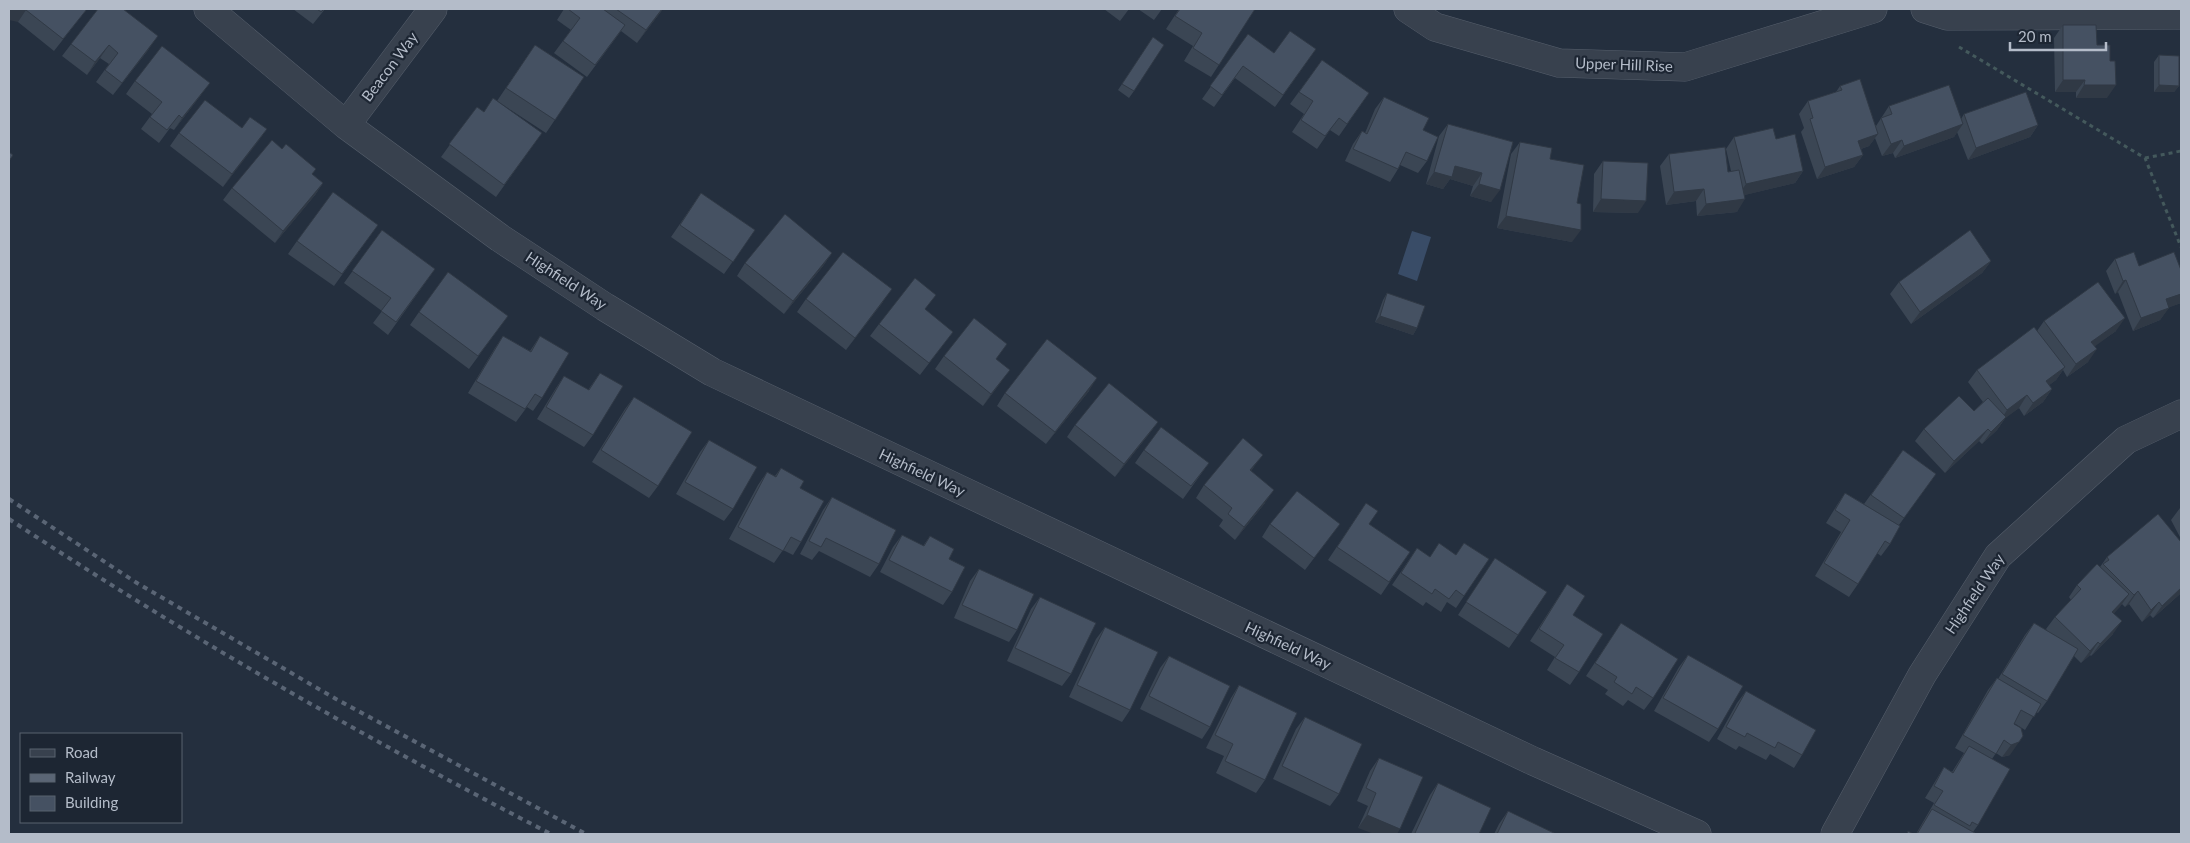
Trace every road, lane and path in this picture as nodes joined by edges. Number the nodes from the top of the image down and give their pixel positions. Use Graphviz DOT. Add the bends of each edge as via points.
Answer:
graph roads {
  1 [pos="208,9"];
  2 [pos="434,9"];
  3 [pos="1408,9"];
  4 [pos="1873,9"];
  5 [pos="1926,9"];
  6 [pos="2181,15"];
  7 [pos="1958,46"];
  8 [pos="346,125"];
  9 [pos="2181,152"];
  10 [pos="2145,158"];
  11 [pos="2181,246"];
  12 [pos="2181,414"];
  13 [pos="1697,834"];
  14 [pos="1835,834"];
  1 -- 8 [label="street, Highfield Way"];
  2 -- 8 [label="street, Beacon Way"];
  3 -- 4 [label="street, Upper Hill Rise" via="1435,27 1559,63 1685,67"];
  5 -- 6 [label="street" via="1947,16"];
  7 -- 10 [label="path"];
  8 -- 13 [label="street, Highfield Way" via="500,238 712,372 1533,761"];
  9 -- 10 [label="path"];
  10 -- 11 [label="path"];
  12 -- 14 [label="street, Highfield Way" via="2126,440 1998,556 1922,674"];
}
